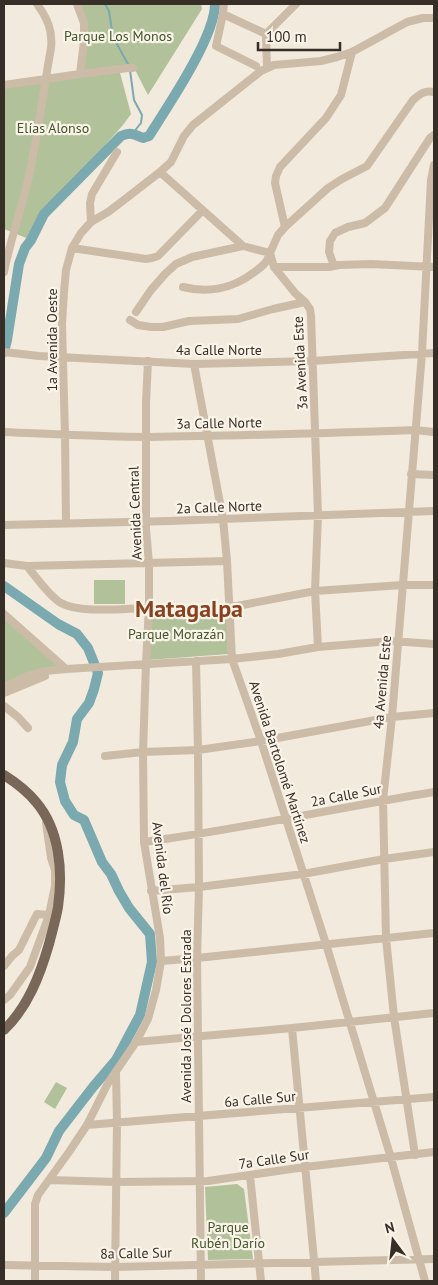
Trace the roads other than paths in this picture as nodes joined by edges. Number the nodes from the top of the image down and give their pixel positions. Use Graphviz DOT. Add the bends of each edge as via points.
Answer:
graph roads {
  1 [pos="37,4"];
  2 [pos="77,4"];
  3 [pos="224,4"];
  4 [pos="284,4"];
  5 [pos="294,6"];
  6 [pos="223,14"];
  7 [pos="434,18"];
  8 [pos="266,34"];
  9 [pos="352,52"];
  10 [pos="256,66"];
  11 [pos="130,68"];
  12 [pos="267,68"];
  13 [pos="80,74"];
  14 [pos="46,79"];
  15 [pos="4,85"];
  16 [pos="434,92"];
  17 [pos="434,135"];
  18 [pos="117,152"];
  19 [pos="434,165"];
  20 [pos="160,172"];
  21 [pos="433,180"];
  22 [pos="202,211"];
  23 [pos="91,222"];
  24 [pos="286,227"];
  25 [pos="243,246"];
  26 [pos="72,248"];
  27 [pos="270,253"];
  28 [pos="334,266"];
  29 [pos="274,267"];
  30 [pos="430,267"];
  31 [pos="4,272"];
  32 [pos="182,287"];
  33 [pos="305,302"];
  34 [pos="136,312"];
  35 [pos="130,320"];
  36 [pos="4,352"];
  37 [pos="422,353"];
  38 [pos="434,353"];
  39 [pos="63,357"];
  40 [pos="148,361"];
  41 [pos="312,361"];
  42 [pos="194,364"];
  43 [pos="415,430"];
  44 [pos="4,432"];
  45 [pos="434,432"];
  46 [pos="316,433"];
  47 [pos="65,435"];
  48 [pos="208,436"];
  49 [pos="146,437"];
  50 [pos="411,474"];
  51 [pos="434,475"];
  52 [pos="434,511"];
  53 [pos="409,512"];
  54 [pos="318,515"];
  55 [pos="223,519"];
  56 [pos="146,522"];
  57 [pos="66,523"];
  58 [pos="4,525"];
  59 [pos="227,561"];
  60 [pos="4,563"];
  61 [pos="149,563"];
  62 [pos="26,566"];
  63 [pos="434,585"];
  64 [pos="402,586"];
  65 [pos="315,591"];
  66 [pos="230,606"];
  67 [pos="149,608"];
  68 [pos="4,614"];
  69 [pos="398,641"];
  70 [pos="434,644"];
  71 [pos="318,647"];
  72 [pos="232,659"];
  73 [pos="196,661"];
  74 [pos="146,663"];
  75 [pos="66,669"];
  76 [pos="4,687"];
  77 [pos="4,694"];
  78 [pos="4,706"];
  79 [pos="434,713"];
  80 [pos="392,717"];
  81 [pos="28,728"];
  82 [pos="261,741"];
  83 [pos="198,750"];
  84 [pos="143,752"];
  85 [pos="105,756"];
  86 [pos="4,775"];
  87 [pos="434,792"];
  88 [pos="383,800"];
  89 [pos="46,816"];
  90 [pos="286,819"];
  91 [pos="199,835"];
  92 [pos="144,842"];
  93 [pos="434,852"];
  94 [pos="384,859"];
  95 [pos="303,874"];
  96 [pos="199,887"];
  97 [pos="152,891"];
  98 [pos="49,915"];
  99 [pos="434,933"];
  100 [pos="386,938"];
  101 [pos="326,944"];
  102 [pos="197,958"];
  103 [pos="161,961"];
  104 [pos="4,966"];
  105 [pos="4,1000"];
  106 [pos="434,1013"];
  107 [pos="394,1017"];
  108 [pos="349,1022"];
  109 [pos="292,1028"];
  110 [pos="4,1030"];
  111 [pos="199,1037"];
  112 [pos="136,1042"];
  113 [pos="116,1073"];
  114 [pos="434,1097"];
  115 [pos="406,1100"];
  116 [pos="374,1102"];
  117 [pos="300,1108"];
  118 [pos="199,1116"];
  119 [pos="117,1122"];
  120 [pos="87,1125"];
  121 [pos="434,1152"];
  122 [pos="415,1155"];
  123 [pos="391,1158"];
  124 [pos="306,1167"];
  125 [pos="250,1176"];
  126 [pos="49,1180"];
  127 [pos="201,1181"];
  128 [pos="117,1182"];
  129 [pos="419,1258"];
  130 [pos="434,1259"];
  131 [pos="315,1261"];
  132 [pos="260,1262"];
  133 [pos="201,1264"];
  134 [pos="4,1265"];
  135 [pos="35,1266"];
  136 [pos="116,1267"];
  137 [pos="35,1281"];
  138 [pos="115,1281"];
  139 [pos="201,1281"];
  140 [pos="261,1281"];
  141 [pos="316,1281"];
  142 [pos="425,1281"];
  1 -- 14 [label="street" via="51,30"];
  2 -- 13 [label="street" via="84,23"];
  3 -- 6 [label="street"];
  4 -- 5 [label="street"];
  5 -- 8 [label="street"];
  6 -- 8 [label="street"];
  6 -- 10 [label="street" via="216,46"];
  7 -- 9 [label="street" via="408,22"];
  8 -- 12 [label="street"];
  9 -- 12 [label="street" via="337,58"];
  9 -- 24 [label="street" via="341,95 326,118 276,176"];
  11 -- 13 [label="street"];
  12 -- 20 [label="street, 1a Avenida Oeste" via="193,125 171,162"];
  13 -- 14 [label="street"];
  14 -- 15 [label="street"];
  14 -- 31 [label="street" via="37,140"];
  16 -- 24 [label="street" via="421,93 413,100 367,166 328,188"];
  17 -- 28 [label="street" via="385,208 365,223 335,233 330,240 329,252"];
  18 -- 23 [label="street" via="92,194"];
  19 -- 21 [label="street"];
  20 -- 22 [label="street"];
  20 -- 23 [label="street, 1a Avenida Oeste"];
  21 -- 30 [label="street, 4a Avenida Este"];
  22 -- 25 [label="street"];
  22 -- 26 [label="street" via="158,256 152,258"];
  23 -- 26 [label="street, 1a Avenida Oeste"];
  24 -- 27 [label="street" via="278,235"];
  25 -- 27 [label="street"];
  25 -- 34 [label="street" via="176,264 151,290"];
  26 -- 39 [label="street, 1a Avenida Oeste" via="64,292"];
  27 -- 29 [label="street, 3a Avenida Este"];
  27 -- 32 [label="street" via="265,264 234,284 206,290"];
  28 -- 29 [label="street"];
  28 -- 30 [label="street"];
  29 -- 33 [label="street, 3a Avenida Este"];
  30 -- 37 [label="street, 4a Avenida Este"];
  33 -- 35 [label="street" via="238,320 189,321 151,327"];
  33 -- 41 [label="street, 3a Avenida Este" via="312,316"];
  36 -- 39 [label="street, 4a Calle Norte"];
  37 -- 38 [label="street, 4a Calle Norte"];
  37 -- 41 [label="street, 4a Calle Norte"];
  37 -- 43 [label="street, 4a Avenida Este"];
  39 -- 40 [label="street, 4a Calle Norte"];
  39 -- 47 [label="street, 1a Avenida Oeste"];
  40 -- 42 [label="street, 4a Calle Norte"];
  40 -- 49 [label="street, Avenida Central"];
  41 -- 42 [label="street, 4a Calle Norte"];
  41 -- 46 [label="street, 3a Avenida Este"];
  42 -- 48 [label="street, Avenida Bartolomé Martínez"];
  43 -- 45 [label="street, 3a Calle Norte"];
  43 -- 46 [label="street, 3a Calle Norte"];
  43 -- 50 [label="street, 4a Avenida Este"];
  44 -- 47 [label="street, 3a Calle Norte"];
  46 -- 48 [label="street, 3a Calle Norte"];
  46 -- 54 [label="street, 3a Avenida Este"];
  47 -- 49 [label="street, 3a Calle Norte"];
  47 -- 57 [label="street, 1a Avenida Oeste"];
  48 -- 49 [label="street, 3a Calle Norte"];
  48 -- 55 [label="street, Avenida Bartolomé Martínez"];
  49 -- 56 [label="street, Avenida Central"];
  50 -- 51 [label="street"];
  50 -- 53 [label="street, 4a Avenida Este"];
  52 -- 53 [label="street, 2a Calle Norte"];
  53 -- 54 [label="street, 2a Calle Norte"];
  53 -- 64 [label="street, 4a Avenida Este"];
  54 -- 55 [label="street, 2a Calle Norte"];
  54 -- 65 [label="street, 3a Avenida Este"];
  55 -- 56 [label="street, 2a Calle Norte"];
  55 -- 59 [label="street, Avenida Bartolomé Martínez"];
  56 -- 57 [label="street, 2a Calle Norte"];
  56 -- 61 [label="street, Avenida Central"];
  57 -- 58 [label="street, 2a Calle Norte"];
  59 -- 61 [label="street"];
  59 -- 66 [label="street, Avenida Bartolomé Martínez"];
  60 -- 62 [label="street"];
  61 -- 62 [label="street"];
  61 -- 67 [label="street, Avenida Central"];
  62 -- 67 [label="street" via="61,603 80,609"];
  63 -- 64 [label="street"];
  64 -- 65 [label="street"];
  64 -- 69 [label="street, 4a Avenida Este"];
  65 -- 66 [label="street"];
  65 -- 71 [label="street, 3a Avenida Este"];
  66 -- 72 [label="street, Avenida Bartolomé Martínez"];
  67 -- 74 [label="street, Avenida Central"];
  68 -- 75 [label="street"];
  69 -- 70 [label="street"];
  69 -- 71 [label="street"];
  69 -- 80 [label="street, 4a Avenida Este"];
  71 -- 72 [label="street"];
  72 -- 73 [label="street"];
  72 -- 82 [label="street, Avenida Bartolomé Martínez"];
  73 -- 74 [label="street"];
  73 -- 83 [label="street, Avenida José Dolores Estrada"];
  74 -- 75 [label="street"];
  74 -- 84 [label="street, Avenida del Río"];
  75 -- 76 [label="street" via="38,673"];
  75 -- 77 [label="street"];
  78 -- 81 [label="street"];
  79 -- 80 [label="street"];
  80 -- 82 [label="street"];
  80 -- 88 [label="street, 4a Avenida Este"];
  82 -- 83 [label="street"];
  82 -- 90 [label="street, Avenida Bartolomé Martínez"];
  83 -- 84 [label="street"];
  83 -- 91 [label="street, Avenida José Dolores Estrada"];
  84 -- 85 [label="street"];
  84 -- 92 [label="street, Avenida del Río"];
  86 -- 89 [label="main road" via="36,802"];
  87 -- 88 [label="street, 2a Calle Sur"];
  88 -- 90 [label="street, 2a Calle Sur"];
  88 -- 94 [label="street, 4a Avenida Este"];
  89 -- 98 [label="street" via="55,870"];
  89 -- 110 [label="main road" via="59,861 58,908 42,969 26,1004"];
  90 -- 91 [label="street, 2a Calle Sur"];
  90 -- 95 [label="street, Avenida Bartolomé Martínez"];
  91 -- 92 [label="street, 2a Calle Sur"];
  91 -- 96 [label="street, Avenida José Dolores Estrada"];
  92 -- 97 [label="street, Avenida del Río"];
  93 -- 94 [label="street"];
  94 -- 95 [label="street"];
  94 -- 100 [label="street, 4a Avenida Este"];
  95 -- 96 [label="street"];
  95 -- 101 [label="street, Avenida Bartolomé Martínez"];
  96 -- 97 [label="street"];
  96 -- 102 [label="street, Avenida José Dolores Estrada"];
  97 -- 103 [label="street, Avenida del Río"];
  98 -- 104 [label="street" via="37,914 19,950"];
  98 -- 105 [label="street" via="30,967"];
  99 -- 100 [label="street"];
  100 -- 101 [label="street"];
  100 -- 107 [label="street, 4a Avenida Este"];
  101 -- 102 [label="street"];
  101 -- 108 [label="street, Avenida Bartolomé Martínez"];
  102 -- 103 [label="street"];
  102 -- 111 [label="street, Avenida José Dolores Estrada"];
  103 -- 112 [label="street, Avenida del Río" via="148,1019"];
  106 -- 107 [label="street"];
  107 -- 108 [label="street"];
  107 -- 115 [label="street, 4a Avenida Este"];
  108 -- 109 [label="street"];
  108 -- 116 [label="street, Avenida Bartolomé Martínez"];
  109 -- 111 [label="street"];
  109 -- 117 [label="street"];
  111 -- 112 [label="street"];
  111 -- 118 [label="street, Avenida José Dolores Estrada"];
  112 -- 113 [label="street, Avenida del Río"];
  113 -- 119 [label="street"];
  113 -- 120 [label="street, Avenida del Río"];
  114 -- 115 [label="street, 6a Calle Sur"];
  115 -- 116 [label="street, 6a Calle Sur"];
  115 -- 122 [label="street, 4a Avenida Este"];
  116 -- 117 [label="street, 6a Calle Sur"];
  116 -- 123 [label="street, Avenida Bartolomé Martínez"];
  117 -- 118 [label="street, 6a Calle Sur"];
  117 -- 124 [label="street"];
  118 -- 119 [label="street, 6a Calle Sur"];
  118 -- 127 [label="street, Avenida José Dolores Estrada"];
  119 -- 120 [label="street, 6a Calle Sur"];
  119 -- 128 [label="street"];
  120 -- 126 [label="street"];
  121 -- 122 [label="street, 7a Calle Sur"];
  122 -- 123 [label="street, 7a Calle Sur"];
  123 -- 124 [label="street, 7a Calle Sur"];
  123 -- 129 [label="street, Avenida Bartolomé Martínez"];
  124 -- 125 [label="street, 7a Calle Sur"];
  124 -- 131 [label="street"];
  125 -- 127 [label="street, 7a Calle Sur"];
  125 -- 132 [label="street"];
  126 -- 128 [label="street, 7a Calle Sur"];
  126 -- 135 [label="street" via="34,1204"];
  127 -- 128 [label="street, 7a Calle Sur"];
  127 -- 133 [label="street, Avenida José Dolores Estrada"];
  128 -- 136 [label="street"];
  129 -- 130 [label="street, 8a Calle Sur"];
  129 -- 131 [label="street, 8a Calle Sur"];
  129 -- 142 [label="street, Avenida Bartolomé Martínez"];
  131 -- 132 [label="street, 8a Calle Sur"];
  131 -- 141 [label="street"];
  132 -- 133 [label="street, 8a Calle Sur"];
  132 -- 140 [label="street"];
  133 -- 136 [label="street, 8a Calle Sur"];
  133 -- 139 [label="street, Avenida José Dolores Estrada"];
  134 -- 135 [label="street, 8a Calle Sur"];
  135 -- 136 [label="street, 8a Calle Sur"];
  135 -- 137 [label="street"];
  136 -- 138 [label="street"];
}
